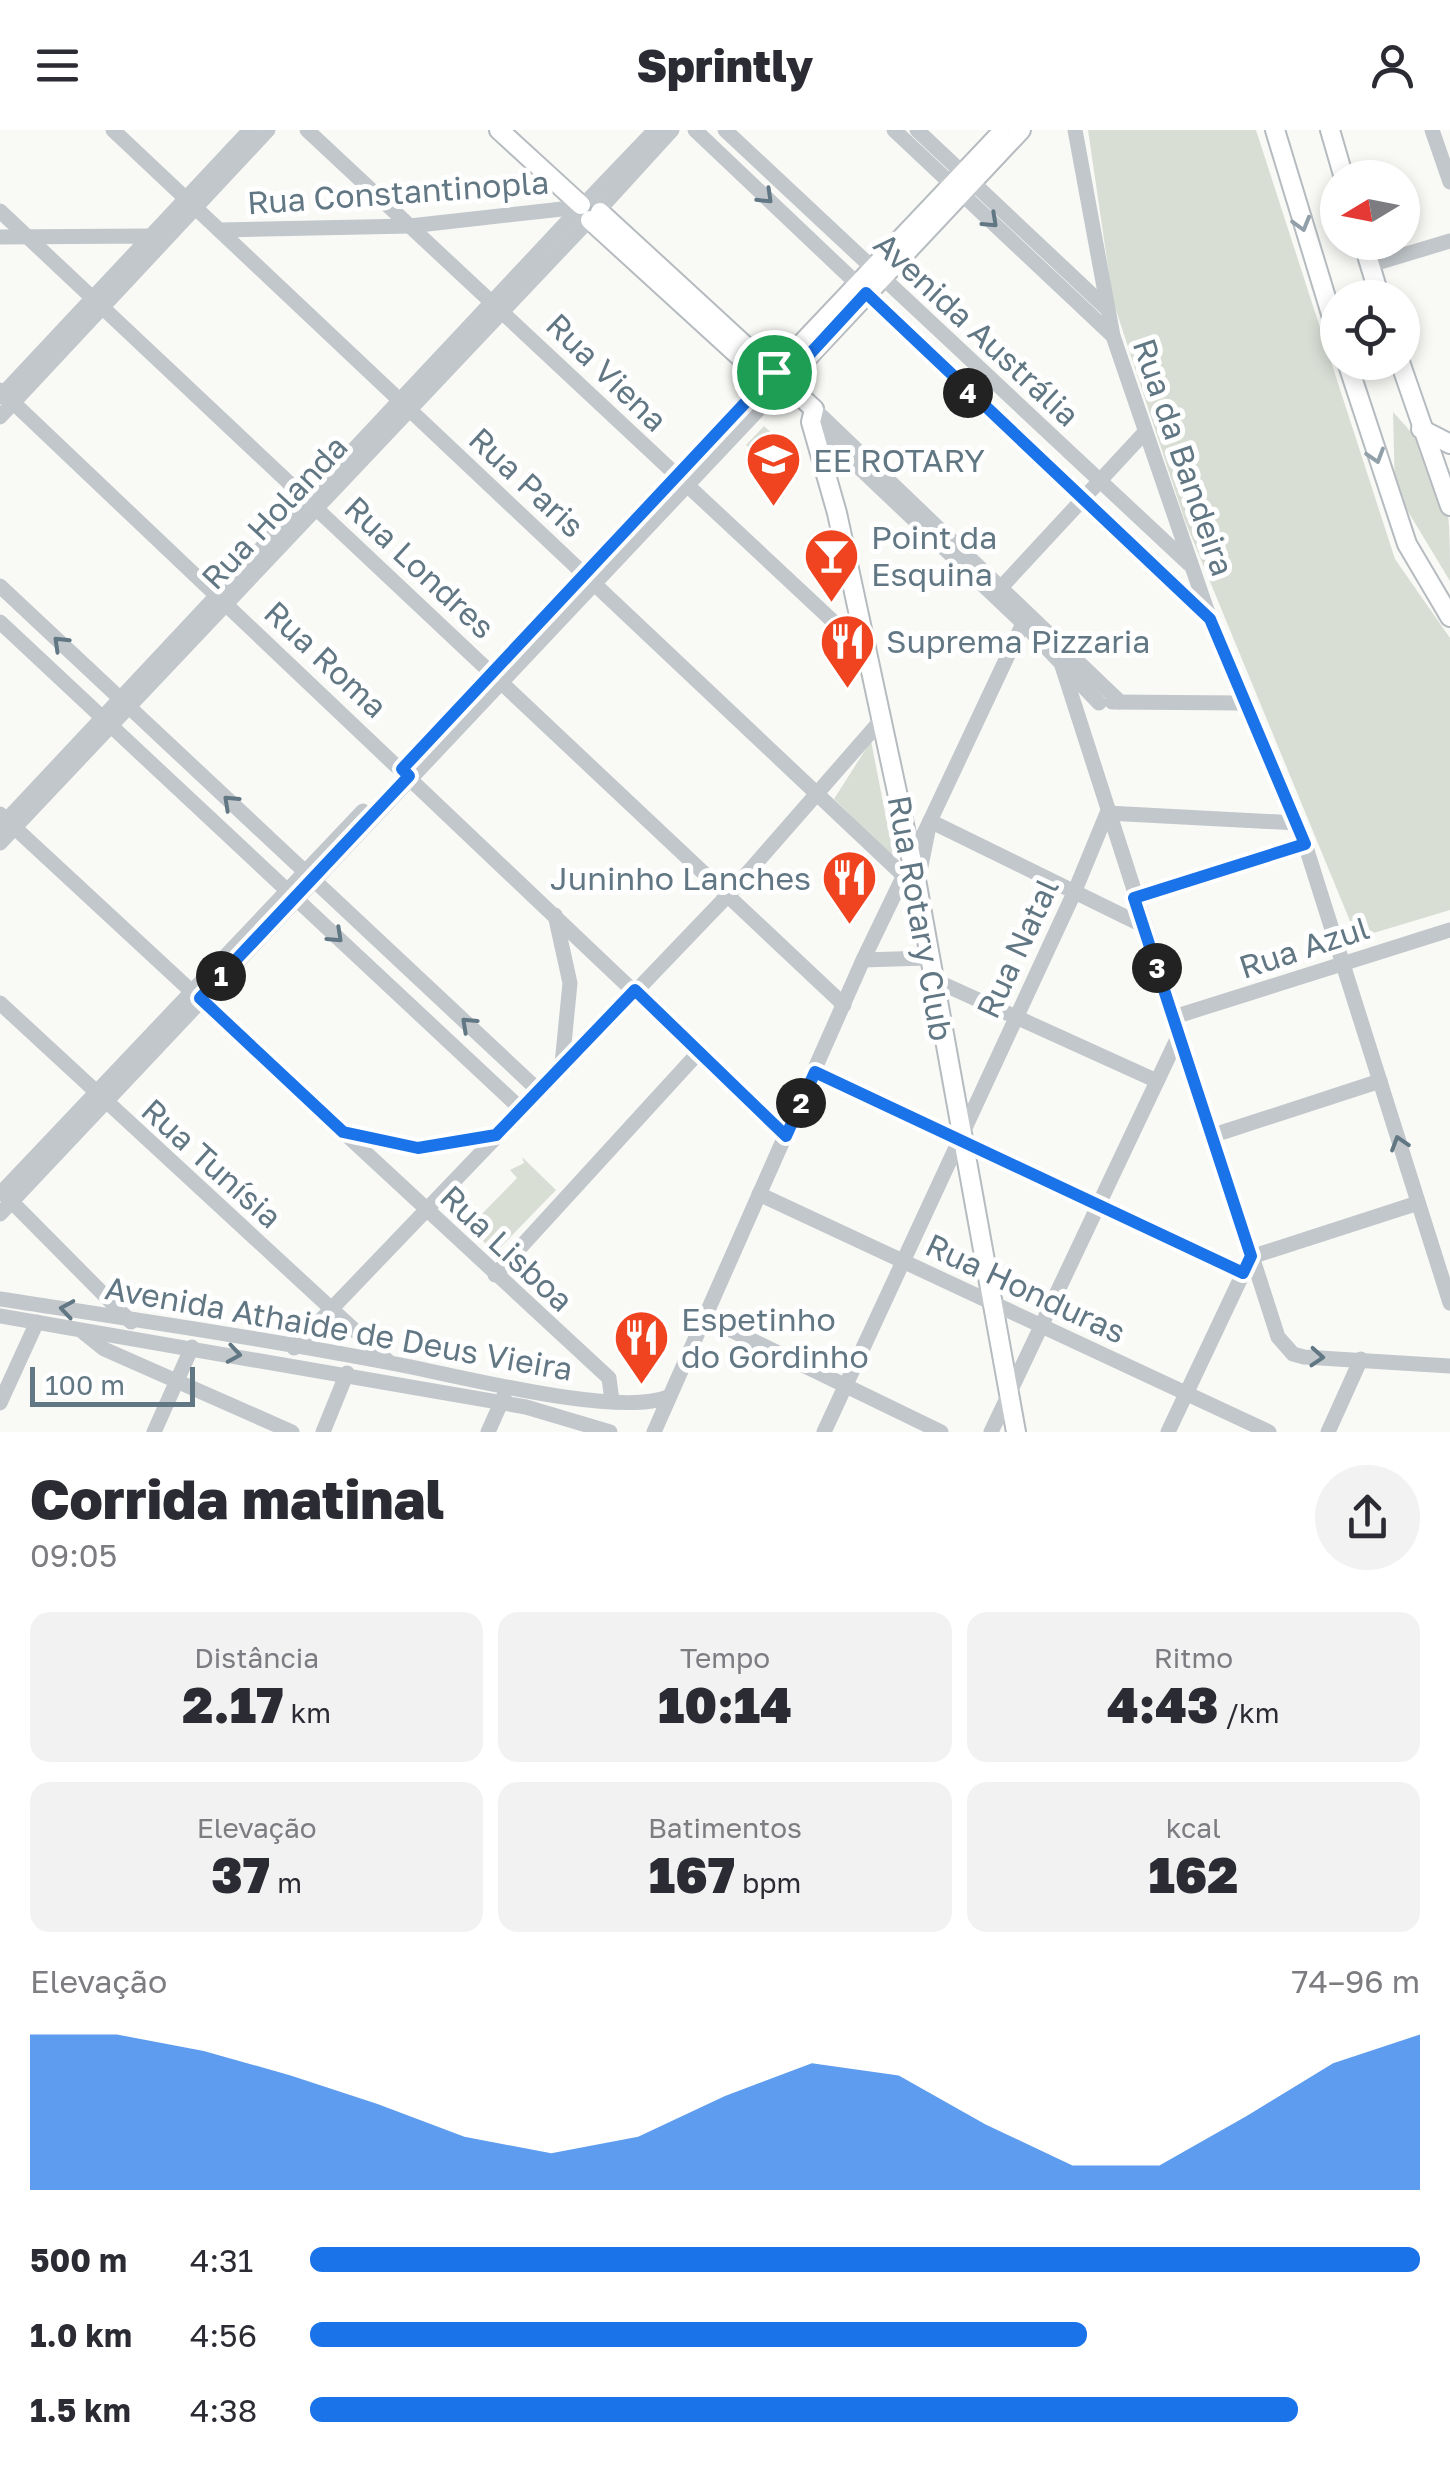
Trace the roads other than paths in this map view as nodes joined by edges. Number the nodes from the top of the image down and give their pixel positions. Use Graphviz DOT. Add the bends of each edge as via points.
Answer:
graph roads {
  1 [pos="114,130"];
  2 [pos="250,130"];
  3 [pos="268,130"];
  4 [pos="307,130"];
  5 [pos="499,130"];
  6 [pos="514,130"];
  7 [pos="654,130"];
  8 [pos="672,130"];
  9 [pos="695,130"];
  10 [pos="726,130"];
  11 [pos="916,130"];
  12 [pos="1004,130"];
  13 [pos="1021,130"];
  14 [pos="1075,130"];
  15 [pos="1275,130"];
  16 [pos="1330,130"];
  17 [pos="1432,130"];
  18 [pos="896,131"];
  19 [pos="742,146"];
  20 [pos="1339,160"];
  21 [pos="730,162"];
  22 [pos="1450,182"];
  23 [pos="962,183"];
  24 [pos="192,203"];
  25 [pos="588,209"];
  26 [pos="0,212"];
  27 [pos="410,226"];
  28 [pos="220,230"];
  29 [pos="26,236"];
  30 [pos="0,237"];
  31 [pos="154,241"];
  32 [pos="1450,241"];
  33 [pos="1368,260"];
  34 [pos="1370,265"];
  35 [pos="877,272"];
  36 [pos="1321,280"];
  37 [pos="1375,280"];
  38 [pos="862,289"];
  39 [pos="98,303"];
  40 [pos="498,306"];
  41 [pos="1105,307"];
  42 [pos="1113,336"];
  43 [pos="1352,380"];
  44 [pos="1405,380"];
  45 [pos="775,381"];
  46 [pos="4,396"];
  47 [pos="404,404"];
  48 [pos="812,416"];
  49 [pos="0,417"];
  50 [pos="1421,429"];
  51 [pos="1145,432"];
  52 [pos="1450,444"];
  53 [pos="681,480"];
  54 [pos="1100,484"];
  55 [pos="1085,501"];
  56 [pos="311,503"];
  57 [pos="1450,506"];
  58 [pos="1192,567"];
  59 [pos="589,578"];
  60 [pos="1424,578"];
  61 [pos="0,586"];
  62 [pos="997,591"];
  63 [pos="1450,592"];
  64 [pos="222,598"];
  65 [pos="1450,617"];
  66 [pos="1026,618"];
  67 [pos="1210,619"];
  68 [pos="0,622"];
  69 [pos="1053,638"];
  70 [pos="868,654"];
  71 [pos="1061,662"];
  72 [pos="497,676"];
  73 [pos="1074,702"];
  74 [pos="1098,702"];
  75 [pos="1120,702"];
  76 [pos="125,703"];
  77 [pos="1243,703"];
  78 [pos="883,718"];
  79 [pos="107,722"];
  80 [pos="406,772"];
  81 [pos="817,796"];
  82 [pos="1107,813"];
  83 [pos="930,821"];
  84 [pos="5,822"];
  85 [pos="1296,823"];
  86 [pos="0,843"];
  87 [pos="1305,844"];
  88 [pos="911,856"];
  89 [pos="309,876"];
  90 [pos="910,880"];
  91 [pos="730,893"];
  92 [pos="1074,893"];
  93 [pos="292,894"];
  94 [pos="1134,898"];
  95 [pos="555,915"];
  96 [pos="1142,925"];
  97 [pos="1450,930"];
  98 [pos="927,958"];
  99 [pos="864,960"];
  100 [pos="1341,964"];
  101 [pos="932,979"];
  102 [pos="635,990"];
  103 [pos="195,995"];
  104 [pos="0,1003"];
  105 [pos="844,1005"];
  106 [pos="1014,1016"];
  107 [pos="1174,1017"];
  108 [pos="1179,1035"];
  109 [pos="699,1052"];
  110 [pos="562,1064"];
  111 [pos="815,1072"];
  112 [pos="1157,1081"];
  113 [pos="1380,1081"];
  114 [pos="539,1091"];
  115 [pos="98,1096"];
  116 [pos="522,1109"];
  117 [pos="343,1132"];
  118 [pos="496,1135"];
  119 [pos="1214,1135"];
  120 [pos="786,1136"];
  121 [pos="961,1138"];
  122 [pos="759,1194"];
  123 [pos="3,1195"];
  124 [pos="1418,1203"];
  125 [pos="1099,1204"];
  126 [pos="428,1212"];
  127 [pos="0,1214"];
  128 [pos="1251,1256"];
  129 [pos="903,1261"];
  130 [pos="1243,1273"];
  131 [pos="495,1275"];
  132 [pos="0,1299"];
  133 [pos="990,1300"];
  134 [pos="1450,1303"];
  135 [pos="332,1310"];
  136 [pos="0,1316"];
  137 [pos="704,1317"];
  138 [pos="131,1319"];
  139 [pos="38,1322"];
  140 [pos="1042,1325"];
  141 [pos="80,1330"];
  142 [pos="130,1338"];
  143 [pos="192,1348"];
  144 [pos="294,1348"];
  145 [pos="1362,1359"];
  146 [pos="389,1362"];
  147 [pos="1450,1366"];
  148 [pos="347,1373"];
  149 [pos="180,1380"];
  150 [pos="845,1385"];
  151 [pos="1187,1393"];
  152 [pos="504,1395"];
  153 [pos="668,1397"];
  154 [pos="1008,1397"];
  155 [pos="612,1401"];
  156 [pos="0,1403"];
  157 [pos="633,1404"];
  158 [pos="655,1428"];
  159 [pos="154,1432"];
  160 [pos="292,1432"];
  161 [pos="322,1432"];
  162 [pos="488,1432"];
  163 [pos="610,1432"];
  164 [pos="824,1432"];
  165 [pos="941,1432"];
  166 [pos="992,1432"];
  167 [pos="1016,1432"];
  168 [pos="1168,1432"];
  169 [pos="1269,1432"];
  170 [pos="1328,1432"];
  1 -- 24 [label="street, Rua Paris"];
  2 -- 24 [label="street"];
  3 -- 24 [label="street"];
  4 -- 27 [label="street, Rua Viena"];
  5 -- 25 [label="main road"];
  6 -- 25 [label="main road"];
  7 -- 25 [label="street, Rua Holanda"];
  8 -- 25 [label="street, Rua Holanda"];
  9 -- 21 [label="street, Avenida Austrália"];
  10 -- 19 [label="street, Avenida Austrália"];
  11 -- 23 [label="street"];
  12 -- 23 [label="main road"];
  13 -- 23 [label="main road"];
  14 -- 41 [label="street, Rua da Bandeira"];
  15 -- 36 [label="main road, one-way"];
  16 -- 20 [label="main road"];
  17 -- 22 [label="street"];
  18 -- 23 [label="street"];
  19 -- 21 [label="street"];
  19 -- 35 [label="street, Avenida Austrália"];
  21 -- 38 [label="street, Avenida Austrália, one-way"];
  23 -- 35 [label="main road"];
  23 -- 41 [label="street"];
  23 -- 42 [label="street, one-way"];
  24 -- 28 [label="street, Rua Paris"];
  24 -- 31 [label="street"];
  25 -- 27 [label="street, Rua Constantinopla"];
  25 -- 40 [label="street, Rua Holanda"];
  25 -- 45 [label="main road"];
  26 -- 29 [label="street, Rua Londres"];
  27 -- 28 [label="street, Rua Constantinopla"];
  27 -- 40 [label="street, Rua Viena"];
  28 -- 47 [label="street, Rua Paris"];
  29 -- 30 [label="street"];
  29 -- 31 [label="street"];
  29 -- 39 [label="street, Rua Londres"];
  31 -- 39 [label="street"];
  32 -- 34 [label="street"];
  33 -- 34 [label="main road"];
  34 -- 37 [label="main road"];
  35 -- 38 [label="main road"];
  35 -- 54 [label="street, Avenida Austrália"];
  38 -- 45 [label="main road"];
  38 -- 55 [label="street, Avenida Austrália"];
  39 -- 46 [label="street"];
  39 -- 56 [label="street, Rua Londres"];
  40 -- 47 [label="street, Rua Holanda"];
  40 -- 53 [label="street, Rua Viena"];
  41 -- 42 [label="street, Rua da Bandeira"];
  42 -- 51 [label="street, Rua da Bandeira"];
  43 -- 60 [label="main road, one-way" via="1388,495"];
  44 -- 50 [label="main road"];
  45 -- 48 [label="main road"];
  45 -- 53 [label="street"];
  46 -- 49 [label="street"];
  46 -- 64 [label="street, Rua Roma"];
  47 -- 56 [label="street, Rua Holanda"];
  47 -- 59 [label="street, Rua Paris"];
  48 -- 62 [label="street"];
  48 -- 70 [label="main road, Rua Rotary Club"];
  50 -- 52 [label="main road"];
  50 -- 57 [label="main road"];
  51 -- 54 [label="street"];
  51 -- 58 [label="street, Rua da Bandeira"];
  53 -- 59 [label="street"];
  53 -- 70 [label="street, Rua Viena"];
  54 -- 55 [label="street"];
  54 -- 58 [label="street, Avenida Austrália"];
  55 -- 62 [label="street"];
  55 -- 67 [label="street, Avenida Austrália"];
  56 -- 64 [label="street, Rua Holanda"];
  56 -- 72 [label="street, Rua Londres"];
  58 -- 67 [label="street, Rua da Bandeira"];
  59 -- 72 [label="street"];
  59 -- 81 [label="street, Rua Paris"];
  60 -- 63 [label="main road"];
  60 -- 65 [label="main road"];
  76 -- 61 [label="street, one-way"];
  62 -- 66 [label="street"];
  64 -- 76 [label="street, Rua Holanda"];
  64 -- 80 [label="street, Rua Roma"];
  66 -- 69 [label="street"];
  66 -- 71 [label="street"];
  66 -- 83 [label="street"];
  67 -- 77 [label="street, Rua da Bandeira"];
  68 -- 79 [label="street"];
  69 -- 71 [label="street"];
  69 -- 75 [label="street"];
  70 -- 78 [label="main road, Rua Rotary Club"];
  71 -- 73 [label="street"];
  71 -- 74 [label="street"];
  72 -- 80 [label="street"];
  72 -- 91 [label="street, Rua Londres"];
  73 -- 74 [label="street"];
  73 -- 82 [label="street"];
  74 -- 75 [label="street"];
  75 -- 77 [label="street"];
  76 -- 79 [label="street, Rua Holanda"];
  89 -- 76 [label="street, one-way"];
  77 -- 85 [label="street, Rua da Bandeira"];
  78 -- 81 [label="street"];
  78 -- 88 [label="main road, Rua Rotary Club"];
  79 -- 84 [label="street, Rua Holanda"];
  79 -- 93 [label="street"];
  80 -- 89 [label="street"];
  80 -- 95 [label="street, Rua Roma"];
  81 -- 90 [label="street, Rua Paris"];
  81 -- 91 [label="street"];
  82 -- 85 [label="street"];
  82 -- 92 [label="street, Rua Natal"];
  82 -- 94 [label="street"];
  83 -- 88 [label="street"];
  83 -- 90 [label="street"];
  83 -- 92 [label="street"];
  84 -- 86 [label="street, Rua Holanda"];
  84 -- 103 [label="street, Rua Lisboa"];
  85 -- 87 [label="street, Rua da Bandeira"];
  87 -- 94 [label="street"];
  87 -- 100 [label="street, Rua da Bandeira"];
  88 -- 90 [label="main road, Rua Rotary Club"];
  89 -- 93 [label="street"];
  114 -- 89 [label="street, one-way"];
  90 -- 98 [label="main road, Rua Rotary Club"];
  90 -- 99 [label="street"];
  91 -- 102 [label="street"];
  91 -- 105 [label="street, Rua Londres"];
  92 -- 96 [label="street"];
  92 -- 106 [label="street, Rua Natal"];
  93 -- 103 [label="street"];
  93 -- 116 [label="street, one-way"];
  94 -- 96 [label="street"];
  95 -- 102 [label="street, Rua Roma"];
  95 -- 110 [label="street" via="570,983"];
  96 -- 107 [label="street"];
  97 -- 100 [label="street, Rua Azul"];
  98 -- 99 [label="street"];
  98 -- 101 [label="main road, Rua Rotary Club"];
  99 -- 105 [label="street"];
  100 -- 107 [label="street, Rua Azul"];
  100 -- 113 [label="street, Rua da Bandeira"];
  101 -- 106 [label="street"];
  101 -- 121 [label="main road, Rua Rotary Club"];
  102 -- 109 [label="street, Rua Roma"];
  102 -- 110 [label="street"];
  103 -- 115 [label="street"];
  103 -- 117 [label="street, Rua Lisboa"];
  104 -- 115 [label="street, Rua Tunísia"];
  105 -- 111 [label="street"];
  106 -- 112 [label="street"];
  106 -- 121 [label="street, Rua Natal"];
  107 -- 108 [label="street"];
  108 -- 112 [label="street"];
  108 -- 119 [label="street"];
  109 -- 120 [label="street, Rua Roma"];
  109 -- 131 [label="street"];
  110 -- 114 [label="street"];
  111 -- 120 [label="street"];
  111 -- 121 [label="street"];
  112 -- 125 [label="street"];
  113 -- 119 [label="street"];
  124 -- 113 [label="street, Rua da Bandeira, one-way"];
  114 -- 116 [label="street"];
  115 -- 123 [label="street"];
  115 -- 135 [label="street, Rua Tunísia"];
  116 -- 118 [label="street"];
  117 -- 118 [label="street" via="418,1148"];
  117 -- 126 [label="street, Rua Lisboa"];
  118 -- 126 [label="street"];
  119 -- 128 [label="street"];
  120 -- 122 [label="street"];
  121 -- 125 [label="street"];
  121 -- 129 [label="street, Rua Natal"];
  121 -- 133 [label="main road, Rua Rotary Club"];
  122 -- 129 [label="street, Rua Honduras"];
  122 -- 137 [label="street"];
  123 -- 127 [label="street"];
  123 -- 138 [label="street"];
  124 -- 128 [label="street"];
  124 -- 134 [label="street, Rua da Bandeira"];
  125 -- 130 [label="street"];
  125 -- 140 [label="street"];
  126 -- 131 [label="street, Rua Lisboa"];
  126 -- 135 [label="street"];
  128 -- 130 [label="street"];
  128 -- 145 [label="street, one-way" via="1283,1346 1304,1357"];
  129 -- 133 [label="street, Rua Honduras"];
  129 -- 150 [label="street, Rua Natal"];
  130 -- 151 [label="street"];
  131 -- 155 [label="street, Rua Lisboa" via="609,1378"];
  138 -- 132 [label="street, Avenida Athaide de Deus Vieira, one-way"];
  133 -- 140 [label="street, Rua Honduras"];
  133 -- 154 [label="main road, Rua Rotary Club"];
  135 -- 144 [label="street"];
  135 -- 146 [label="street, Rua Tunísia"];
  136 -- 139 [label="street, Avenida Athaide de Deus Vieira"];
  137 -- 150 [label="street"];
  137 -- 153 [label="street"];
  138 -- 142 [label="street"];
  138 -- 144 [label="street, Avenida Athaide de Deus Vieira"];
  139 -- 141 [label="street, Avenida Athaide de Deus Vieira"];
  139 -- 156 [label="street"];
  140 -- 151 [label="street, Rua Honduras"];
  140 -- 154 [label="street"];
  141 -- 142 [label="street, Avenida Athaide de Deus Vieira"];
  141 -- 149 [label="street" via="104,1349"];
  142 -- 143 [label="street, Avenida Athaide de Deus Vieira"];
  143 -- 148 [label="street, Avenida Athaide de Deus Vieira, one-way"];
  143 -- 149 [label="street"];
  144 -- 146 [label="street, Avenida Athaide de Deus Vieira"];
  145 -- 147 [label="street"];
  145 -- 170 [label="street"];
  146 -- 152 [label="street, Avenida Athaide de Deus Vieira"];
  148 -- 152 [label="street, Avenida Athaide de Deus Vieira"];
  148 -- 161 [label="street"];
  149 -- 159 [label="street"];
  149 -- 160 [label="street"];
  150 -- 164 [label="street, Rua Natal"];
  150 -- 165 [label="street"];
  151 -- 168 [label="street"];
  151 -- 169 [label="street, Rua Honduras"];
  152 -- 155 [label="street, Avenida Athaide de Deus Vieira"];
  152 -- 162 [label="street"];
  152 -- 163 [label="street, Avenida Athaide de Deus Vieira"];
  153 -- 157 [label="street, Avenida Athaide de Deus Vieira"];
  153 -- 158 [label="street"];
  154 -- 166 [label="street"];
  154 -- 167 [label="main road, Rua Rotary Club"];
  155 -- 157 [label="street, Avenida Athaide de Deus Vieira"];
  157 -- 158 [label="street" via="648,1412"];
}
